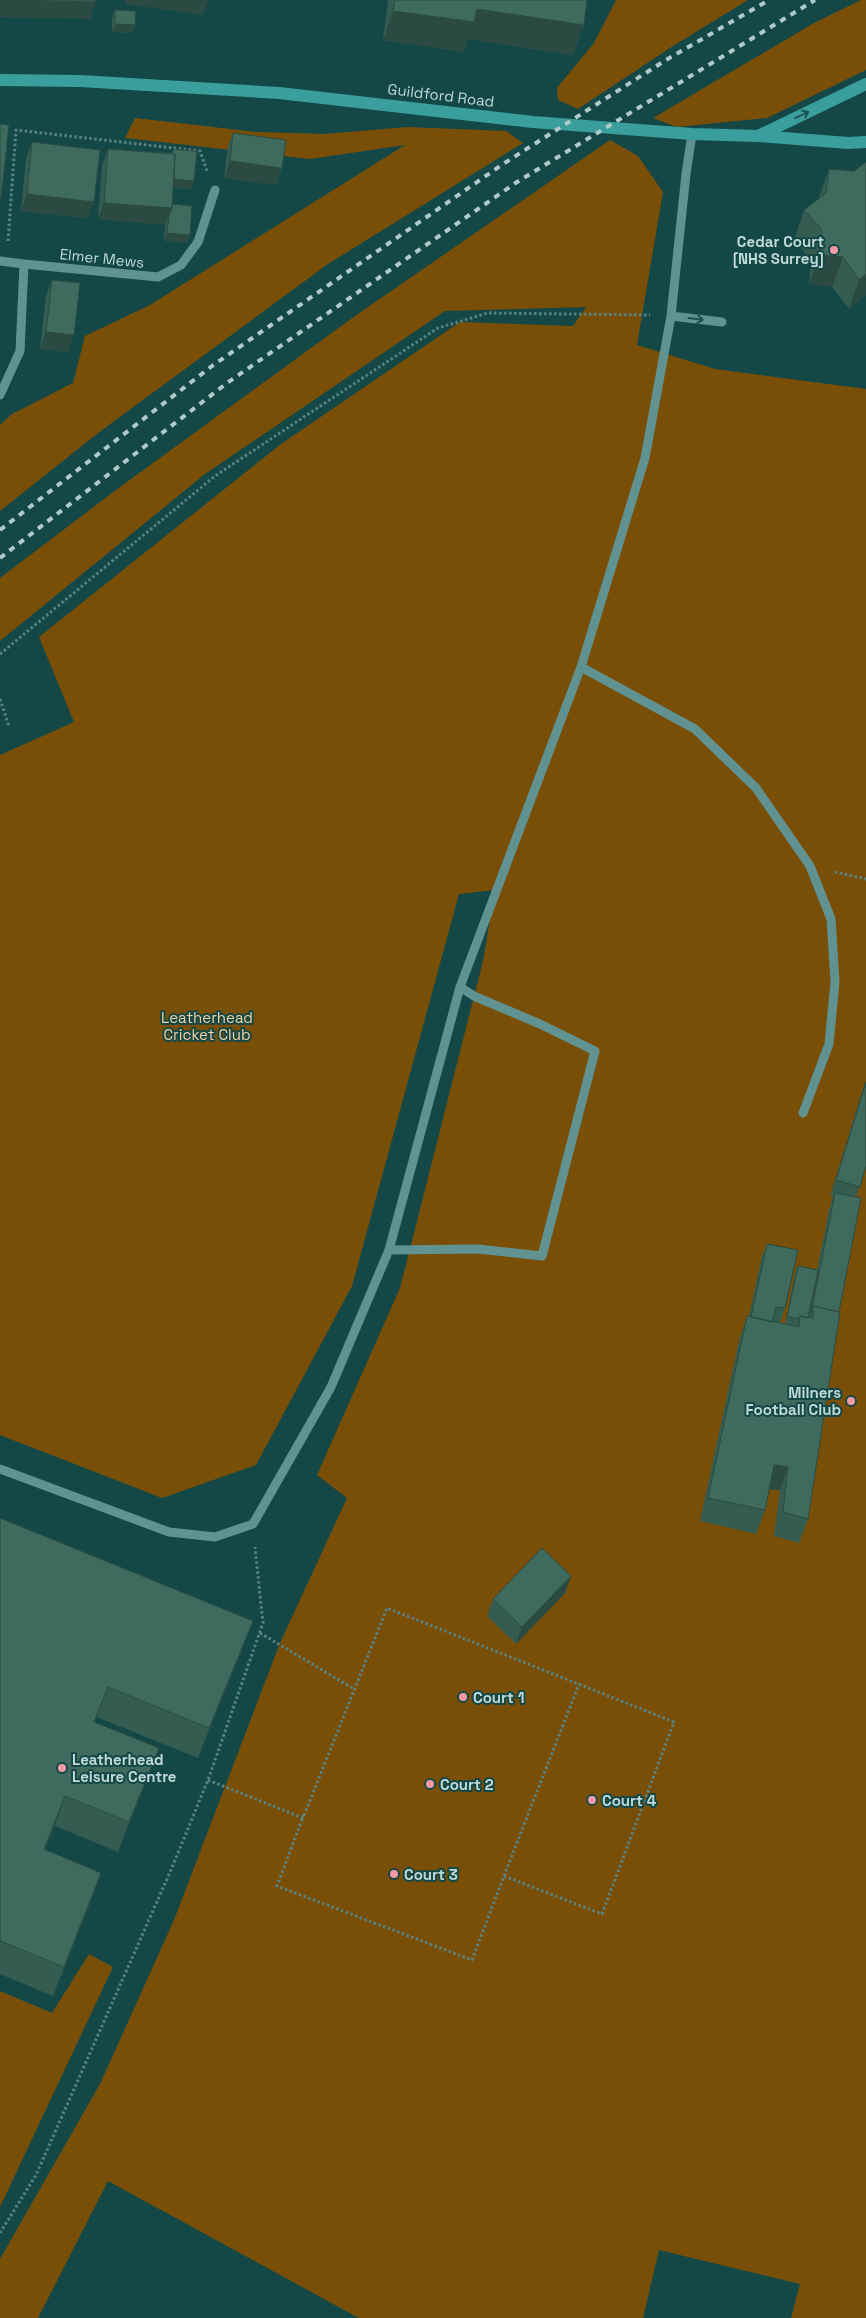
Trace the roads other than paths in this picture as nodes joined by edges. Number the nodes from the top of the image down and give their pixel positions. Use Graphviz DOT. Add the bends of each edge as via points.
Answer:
graph roads {
  1 [pos="0,80"];
  2 [pos="866,84"];
  3 [pos="692,134"];
  4 [pos="758,136"];
  5 [pos="866,142"];
  6 [pos="215,190"];
  7 [pos="3,262"];
  8 [pos="24,264"];
  9 [pos="671,316"];
  10 [pos="722,322"];
  11 [pos="0,395"];
  12 [pos="581,667"];
  13 [pos="460,987"];
  14 [pos="803,1113"];
  15 [pos="389,1250"];
  16 [pos="0,1469"];
  1 -- 3 [label="main road, Guildford Road" via="80,81 279,93 516,120"];
  4 -- 2 [label="main road, Guildford Road, one-way"];
  3 -- 4 [label="main road, Guildford Road"];
  3 -- 9 [label="lane"];
  4 -- 5 [label="main road"];
  6 -- 8 [label="lane, Elmer Mews" via="198,242 181,265 158,277"];
  7 -- 8 [label="lane, Elmer Mews"];
  8 -- 11 [label="lane" via="20,351"];
  9 -- 10 [label="lane, one-way"];
  9 -- 12 [label="lane" via="644,458"];
  12 -- 13 [label="lane"];
  12 -- 14 [label="lane" via="695,729 756,788 810,866 831,919 835,982 829,1044"];
  13 -- 15 [label="lane"];
  13 -- 15 [label="lane" via="594,1051 542,1256 478,1249"];
  15 -- 16 [label="lane" via="332,1386 253,1524 215,1537 169,1532"];
}
